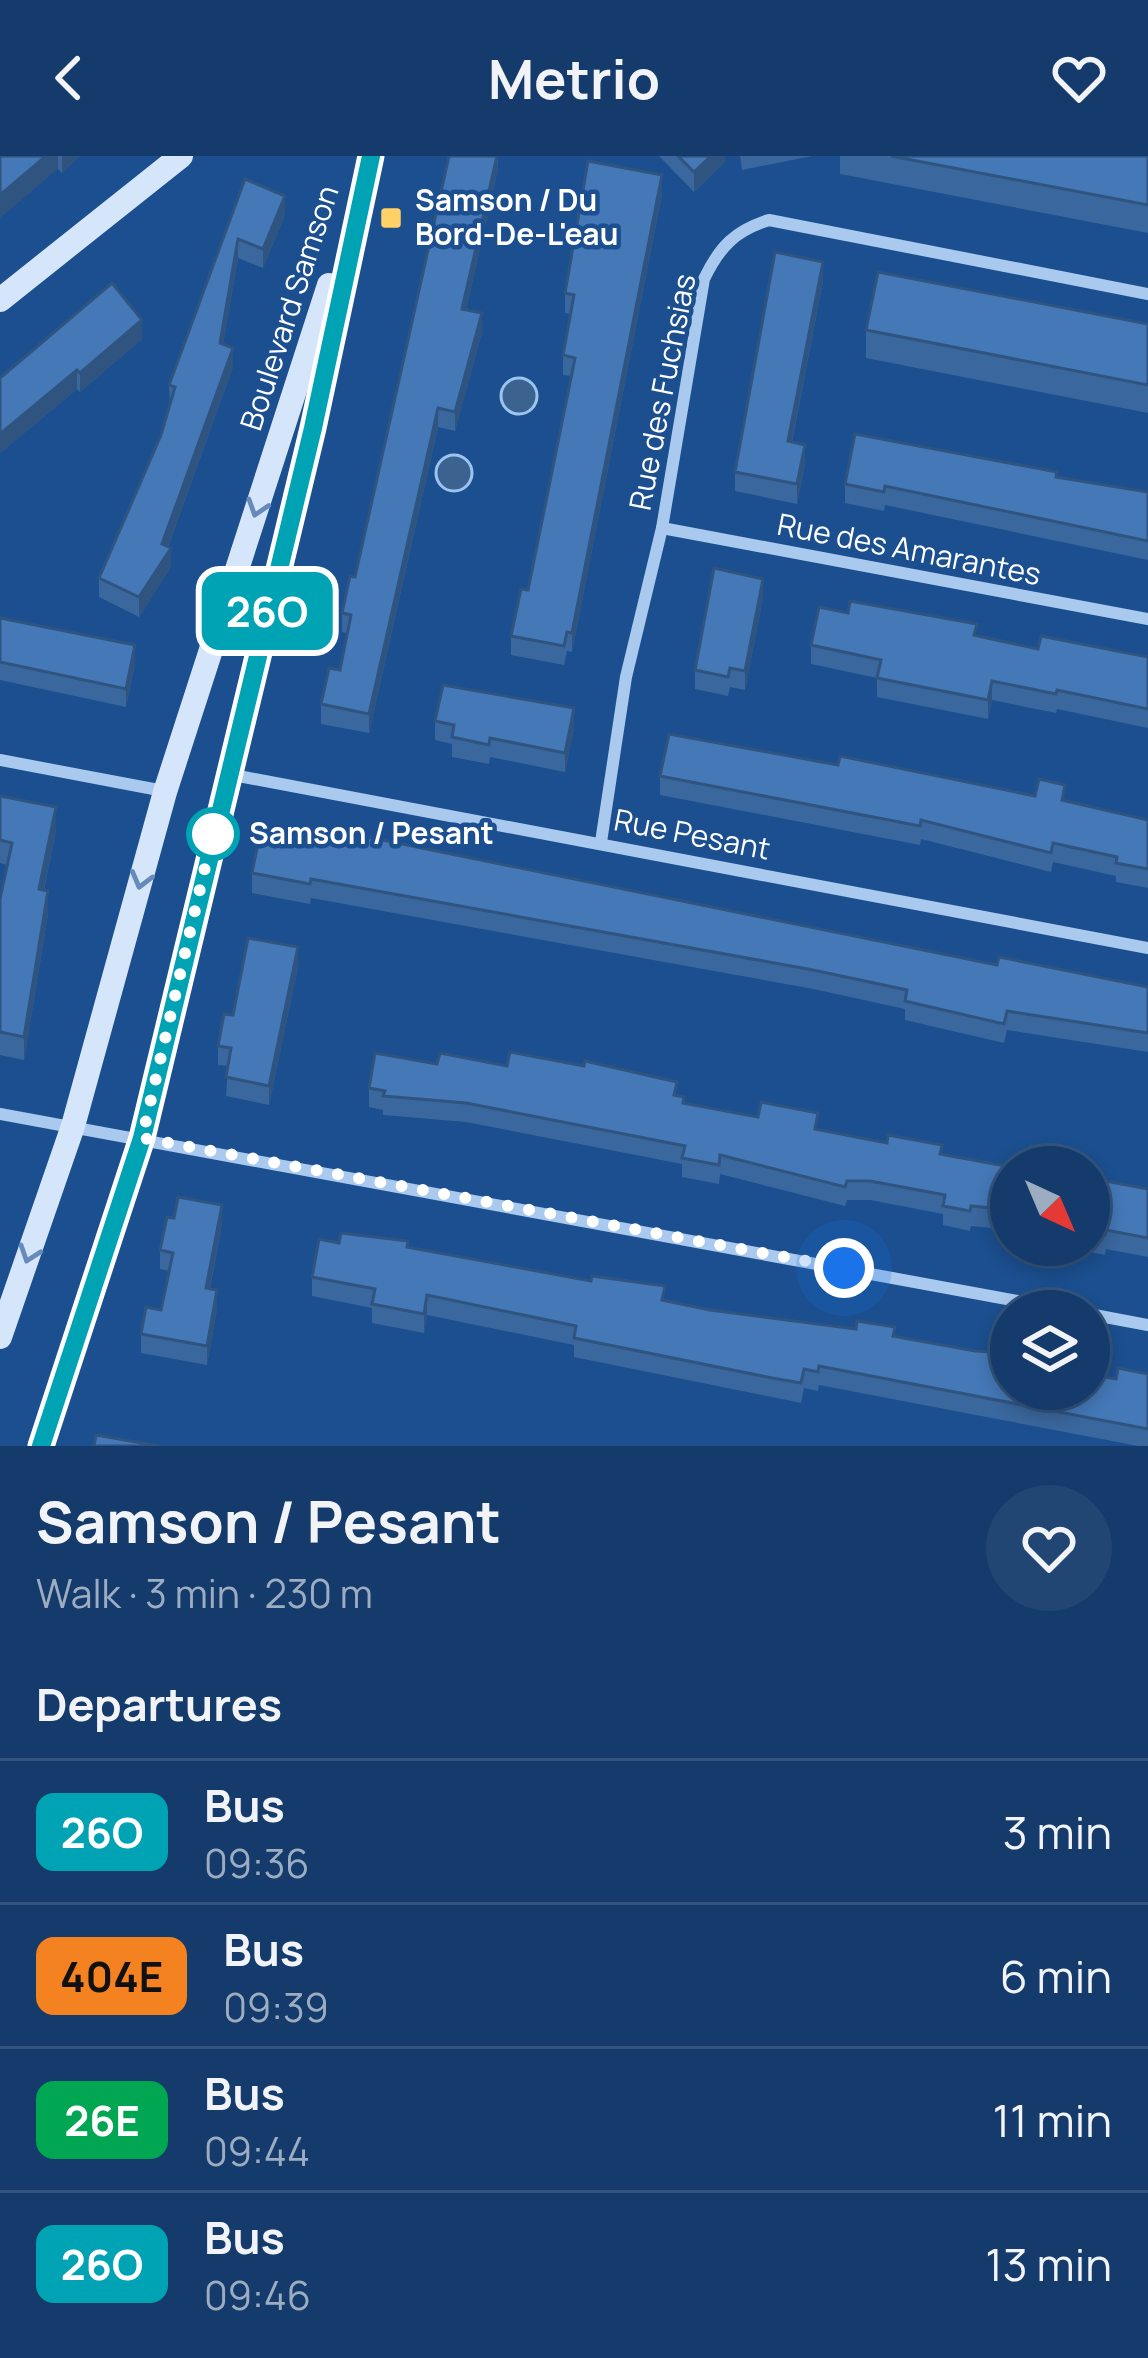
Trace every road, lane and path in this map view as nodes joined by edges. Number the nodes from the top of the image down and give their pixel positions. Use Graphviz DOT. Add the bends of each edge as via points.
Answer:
graph roads {
  1 [pos="181,156"];
  2 [pos="369,156"];
  3 [pos="1148,294"];
  4 [pos="0,300"];
  5 [pos="662,528"];
  6 [pos="1148,619"];
  7 [pos="0,760"];
  8 [pos="227,774"];
  9 [pos="165,792"];
  10 [pos="601,842"];
  11 [pos="1148,948"];
  12 [pos="0,1114"];
  13 [pos="73,1126"];
  14 [pos="142,1138"];
  15 [pos="990,1296"];
  16 [pos="1110,1318"];
  17 [pos="1148,1325"];
  18 [pos="0,1337"];
  19 [pos="41,1446"];
  1 -- 4 [label="street"];
  2 -- 8 [label="street, Boulevard Samson" via="313,428"];
  2 -- 9 [label="street, Boulevard Samson, one-way"];
  3 -- 5 [label="street, Rue des Fuchsias" via="769,220 740,230 704,279"];
  5 -- 6 [label="street, Rue des Amarantes"];
  5 -- 10 [label="street, Rue des Fuchsias" via="626,677"];
  7 -- 9 [label="street"];
  8 -- 10 [label="street, Rue Pesant"];
  8 -- 14 [label="street, Boulevard Samson"];
  9 -- 13 [label="street, Boulevard Samson, one-way"];
  10 -- 11 [label="street, Rue Pesant"];
  12 -- 13 [label="street"];
  13 -- 14 [label="street"];
  13 -- 18 [label="street, Boulevard Samson, one-way"];
  14 -- 15 [label="street"];
  14 -- 19 [label="street, Boulevard Samson"];
  16 -- 17 [label="street"];
}
